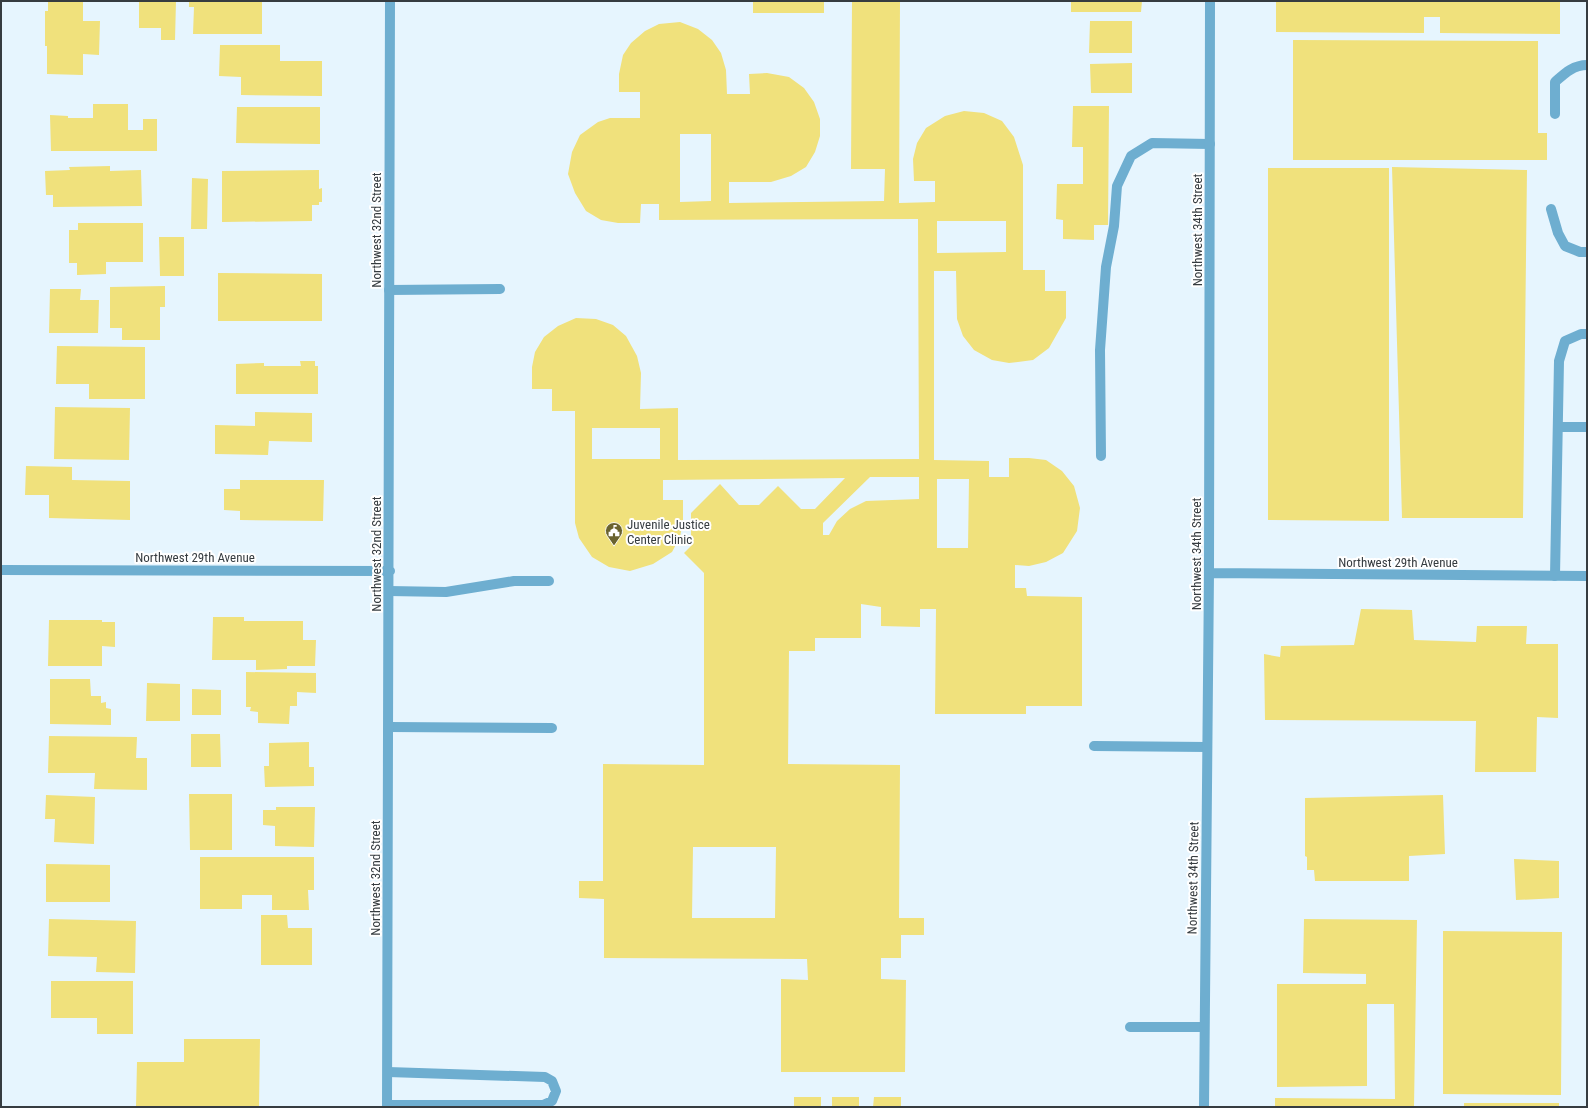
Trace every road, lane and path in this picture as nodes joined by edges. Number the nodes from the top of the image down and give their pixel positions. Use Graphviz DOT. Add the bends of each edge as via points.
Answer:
graph roads {
  1 [pos="390,1"];
  2 [pos="1210,1"];
  3 [pos="1587,65"];
  4 [pos="1555,114"];
  5 [pos="1210,144"];
  6 [pos="1551,210"];
  7 [pos="1587,252"];
  8 [pos="500,289"];
  9 [pos="389,290"];
  10 [pos="1587,334"];
  11 [pos="1558,427"];
  12 [pos="1587,427"];
  13 [pos="1101,456"];
  14 [pos="1,570"];
  15 [pos="390,571"];
  16 [pos="1209,573"];
  17 [pos="1554,576"];
  18 [pos="1587,576"];
  19 [pos="549,582"];
  20 [pos="389,591"];
  21 [pos="389,727"];
  22 [pos="552,728"];
  23 [pos="1094,746"];
  24 [pos="1207,747"];
  25 [pos="1130,1027"];
  26 [pos="1204,1027"];
  27 [pos="388,1072"];
  28 [pos="387,1106"];
  29 [pos="544,1106"];
  30 [pos="1204,1107"];
  1 -- 9 [label="street, Northwest 32nd Street"];
  2 -- 5 [label="street, Northwest 34th Street"];
  3 -- 4 [label="street" via="1569,70 1555,82"];
  5 -- 13 [label="street" via="1152,143 1131,156 1117,186 1114,226 1106,267 1100,350"];
  5 -- 16 [label="street, Northwest 34th Street"];
  6 -- 7 [label="street" via="1565,246"];
  8 -- 9 [label="street"];
  9 -- 15 [label="street, Northwest 32nd Street"];
  10 -- 11 [label="street" via="1565,341 1559,361"];
  11 -- 12 [label="street"];
  11 -- 17 [label="street"];
  14 -- 15 [label="street, Northwest 29th Avenue"];
  15 -- 20 [label="street, Northwest 32nd Street"];
  16 -- 17 [label="street, Northwest 29th Avenue"];
  16 -- 24 [label="street, Northwest 34th Street"];
  17 -- 18 [label="street, Northwest 29th Avenue"];
  19 -- 20 [label="street" via="514,581 446,592"];
  20 -- 21 [label="street, Northwest 32nd Street"];
  21 -- 22 [label="street"];
  21 -- 27 [label="street, Northwest 32nd Street"];
  23 -- 24 [label="street"];
  24 -- 26 [label="street, Northwest 34th Street"];
  25 -- 26 [label="street"];
  26 -- 30 [label="street, Northwest 34th Street"];
  27 -- 28 [label="street, Northwest 32nd Street"];
  27 -- 29 [label="street" via="545,1077 552,1081 556,1091 552,1101"];
  28 -- 29 [label="street"];
}
